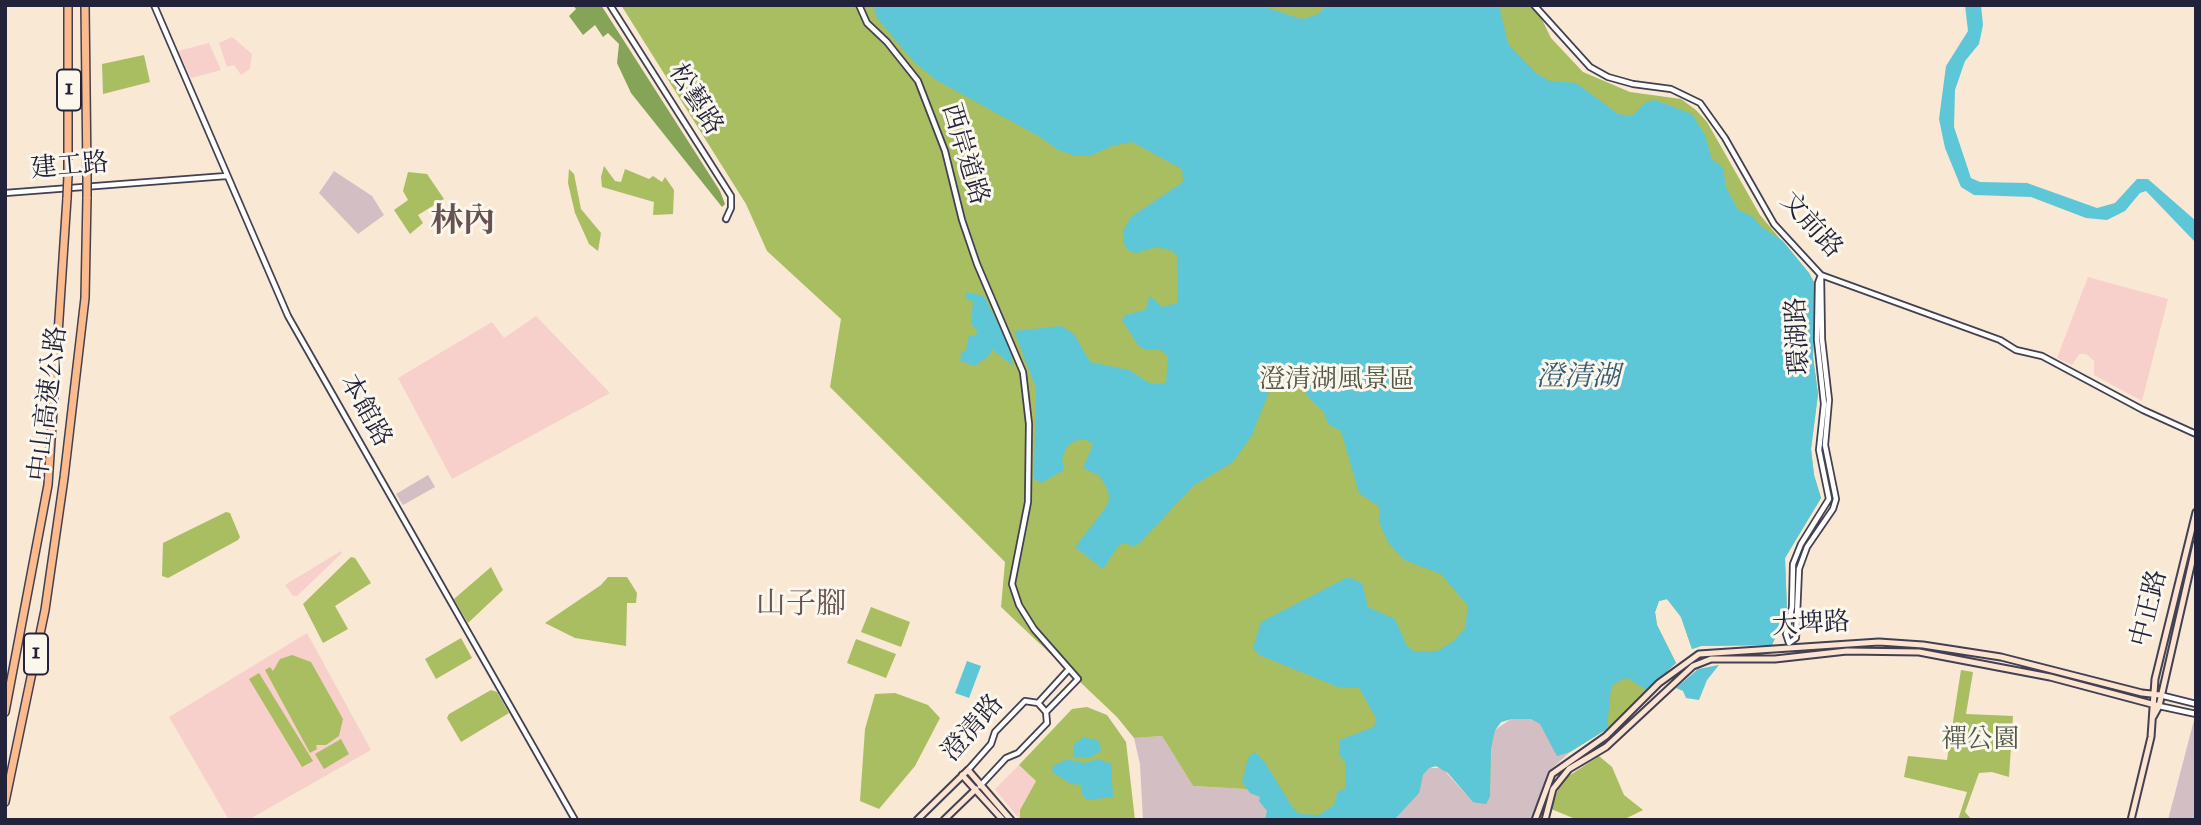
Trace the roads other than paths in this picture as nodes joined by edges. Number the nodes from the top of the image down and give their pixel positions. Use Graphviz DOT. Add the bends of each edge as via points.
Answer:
graph roads {
  1 [pos="68,5"];
  2 [pos="85,5"];
  3 [pos="154,5"];
  4 [pos="610,5"];
  5 [pos="859,5"];
  6 [pos="1534,5"];
  7 [pos="226,176"];
  8 [pos="5,193"];
  9 [pos="726,219"];
  10 [pos="1821,275"];
  11 [pos="2196,434"];
  12 [pos="2196,512"];
  13 [pos="1813,532"];
  14 [pos="2196,544"];
  15 [pos="1069,669"];
  16 [pos="2160,695"];
  17 [pos="2151,698"];
  18 [pos="1038,703"];
  19 [pos="2196,704"];
  20 [pos="2159,706"];
  21 [pos="5,712"];
  22 [pos="1046,712"];
  23 [pos="2196,714"];
  24 [pos="2153,717"];
  25 [pos="968,770"];
  26 [pos="962,775"];
  27 [pos="981,784"];
  28 [pos="976,789"];
  29 [pos="5,802"];
  30 [pos="575,820"];
  31 [pos="917,820"];
  32 [pos="944,820"];
  33 [pos="1003,820"];
  34 [pos="1011,820"];
  35 [pos="1535,820"];
  36 [pos="1545,820"];
  37 [pos="2131,820"];
  1 -- 21 [label="highway, 中山高速公路 / 1, bridge" via="68,175 48,485"];
  2 -- 29 [label="highway, 中山高速公路 / 1, bridge" via="85,298 45,610"];
  3 -- 7 [label="street, 本館路"];
  4 -- 9 [label="street, 松藝路" via="731,196"];
  5 -- 15 [label="street, 西岸道路" via="867,23 918,81 945,151 977,264 1023,372 1029,424 1028,502 1012,584 1034,629"];
  6 -- 10 [label="street, 文前路" via="1590,66 1621,80 1671,89 1700,103 1774,224"];
  7 -- 8 [label="street, 建工路"];
  7 -- 30 [label="street, 本館路" via="305,348"];
  10 -- 11 [label="street, 文前路" via="2042,356"];
  10 -- 13 [label="street, 環湖路" via="1829,400 1825,445 1836,499"];
  12 -- 17 [label="main road, 中正路"];
  13 -- 13 [label="street, 環湖路" via="1793,564 1789,643 1796,638 1799,569"];
  14 -- 16 [label="main road, 中正路"];
  15 -- 18 [label="street"];
  15 -- 22 [label="street" via="1078,679"];
  16 -- 17 [label="main road, 大埤路"];
  16 -- 19 [label="street"];
  16 -- 20 [label="main road, 中正路"];
  17 -- 20 [label="main road, 大埤路"];
  17 -- 24 [label="main road, 中正路"];
  17 -- 35 [label="main road, 大埤路" via="2001,657 1923,645 1879,642 1699,654 1659,683 1606,736 1552,774"];
  17 -- 36 [label="main road, 大埤路" via="1919,652 1711,659 1693,666 1606,747 1569,769 1553,789"];
  18 -- 22 [label="street, 澄清路"];
  18 -- 25 [label="street, 澄清路" via="1025,701"];
  20 -- 23 [label="street"];
  20 -- 24 [label="main road, 中正路"];
  22 -- 27 [label="street, 澄清路" via="1047,723"];
  24 -- 37 [label="main road, 中正路"];
  25 -- 26 [label="main road, 澄清路"];
  25 -- 27 [label="main road"];
  26 -- 28 [label="main road"];
  26 -- 31 [label="main road, 澄清路"];
  27 -- 28 [label="street, 澄清路"];
  27 -- 34 [label="main road"];
  28 -- 32 [label="main road, 澄清路"];
  28 -- 33 [label="main road"];
}
